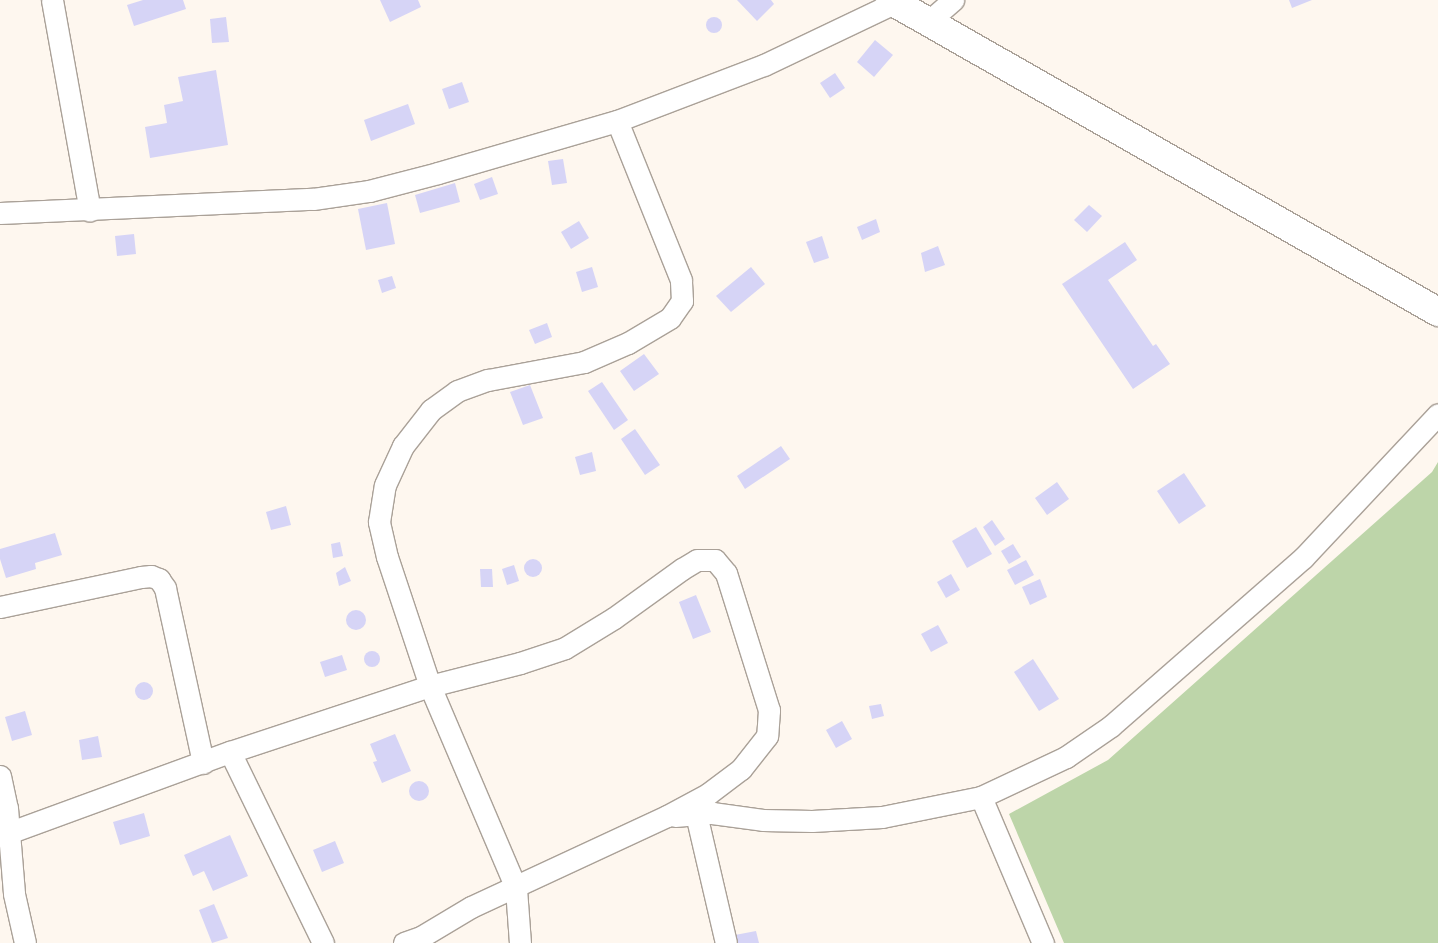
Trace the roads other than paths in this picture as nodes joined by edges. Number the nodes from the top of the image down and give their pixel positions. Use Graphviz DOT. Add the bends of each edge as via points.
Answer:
graph roads {
  1 [pos="52,0"];
  2 [pos="953,0"];
  3 [pos="892,1"];
  4 [pos="929,21"];
  5 [pos="617,121"];
  6 [pos="90,211"];
  7 [pos="0,213"];
  8 [pos="1438,312"];
  9 [pos="1438,414"];
  10 [pos="0,607"];
  11 [pos="430,686"];
  12 [pos="230,752"];
  13 [pos="202,763"];
  14 [pos="0,776"];
  15 [pos="981,797"];
  16 [pos="696,814"];
  17 [pos="667,816"];
  18 [pos="4,835"];
  19 [pos="516,888"];
  20 [pos="25,943"];
  21 [pos="323,943"];
  22 [pos="404,943"];
  23 [pos="520,943"];
  24 [pos="726,943"];
  25 [pos="1043,943"];
  1 -- 6 [label="street"];
  2 -- 4 [label="street"];
  3 -- 4 [label="street"];
  3 -- 5 [label="street" via="764,65"];
  4 -- 8 [label="street"];
  5 -- 6 [label="street" via="369,190 314,199"];
  5 -- 11 [label="street" via="681,280 682,301 670,318 628,343 584,362 488,380 457,391 431,410 402,446 385,485 379,522 387,557"];
  6 -- 7 [label="street"];
  9 -- 15 [label="street" via="1303,558 1111,726 1066,757"];
  10 -- 13 [label="street" via="141,577 159,579 165,588"];
  11 -- 12 [label="street"];
  11 -- 17 [label="street" via="565,648 697,560 715,560 726,573 769,710 767,736 741,770 708,794"];
  11 -- 19 [label="street"];
  12 -- 13 [label="street"];
  12 -- 21 [label="street"];
  13 -- 18 [label="street"];
  14 -- 18 [label="street" via="7,808"];
  15 -- 16 [label="street" via="851,820 763,820"];
  15 -- 25 [label="street"];
  16 -- 17 [label="street"];
  16 -- 24 [label="street"];
  17 -- 19 [label="street"];
  18 -- 20 [label="street"];
  19 -- 22 [label="street" via="471,907 421,937"];
  19 -- 23 [label="street"];
}
